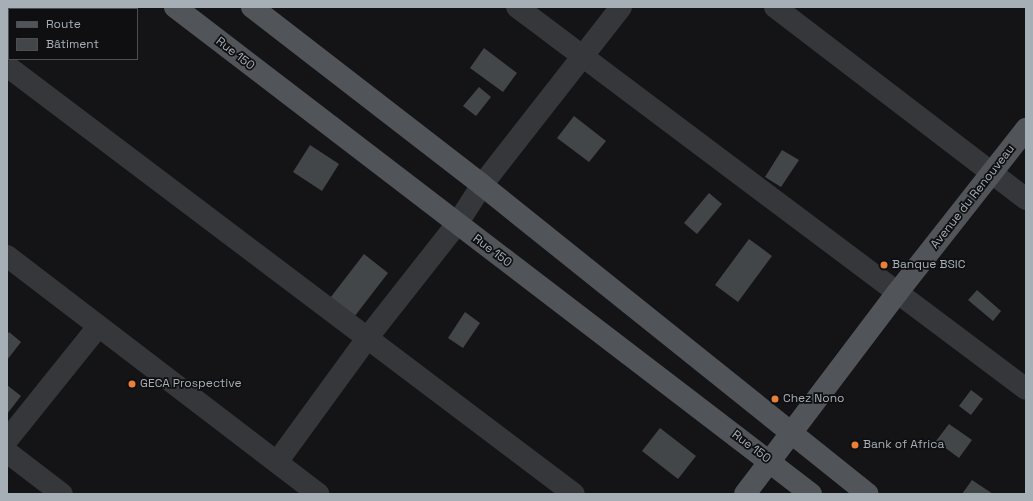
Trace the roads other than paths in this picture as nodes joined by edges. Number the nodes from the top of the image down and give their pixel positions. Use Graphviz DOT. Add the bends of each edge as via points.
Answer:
graph roads {
  1 [pos="174,7"];
  2 [pos="252,7"];
  3 [pos="517,7"];
  4 [pos="621,7"];
  5 [pos="775,7"];
  6 [pos="582,57"];
  7 [pos="7,66"];
  8 [pos="1026,129"];
  9 [pos="992,174"];
  10 [pos="482,185"];
  11 [pos="1026,199"];
  12 [pos="457,224"];
  13 [pos="7,256"];
  14 [pos="897,293"];
  15 [pos="98,327"];
  16 [pos="368,337"];
  17 [pos="1026,389"];
  18 [pos="792,434"];
  19 [pos="7,440"];
  20 [pos="7,452"];
  21 [pos="277,462"];
  22 [pos="771,462"];
  23 [pos="62,494"];
  24 [pos="318,494"];
  25 [pos="574,494"];
  26 [pos="745,494"];
  27 [pos="811,494"];
  28 [pos="868,494"];
  1 -- 12 [label="main road, Rue 150"];
  2 -- 10 [label="main road"];
  3 -- 6 [label="street"];
  4 -- 6 [label="street"];
  5 -- 9 [label="street"];
  6 -- 10 [label="street"];
  6 -- 14 [label="street"];
  7 -- 16 [label="street"];
  8 -- 9 [label="main road, Avenue du Renouveau"];
  9 -- 11 [label="street"];
  9 -- 14 [label="main road, Avenue du Renouveau"];
  10 -- 12 [label="street"];
  10 -- 18 [label="main road"];
  12 -- 16 [label="street"];
  12 -- 22 [label="main road, Rue 150"];
  13 -- 15 [label="street"];
  14 -- 17 [label="street"];
  14 -- 18 [label="main road, Avenue du Renouveau"];
  15 -- 19 [label="street"];
  15 -- 21 [label="street"];
  16 -- 21 [label="street"];
  16 -- 25 [label="street"];
  18 -- 22 [label="main road, Avenue du Renouveau"];
  18 -- 28 [label="main road"];
  20 -- 23 [label="street"];
  21 -- 24 [label="street"];
  22 -- 26 [label="main road, Avenue du Renouveau"];
  22 -- 27 [label="main road, Rue 150"];
}
